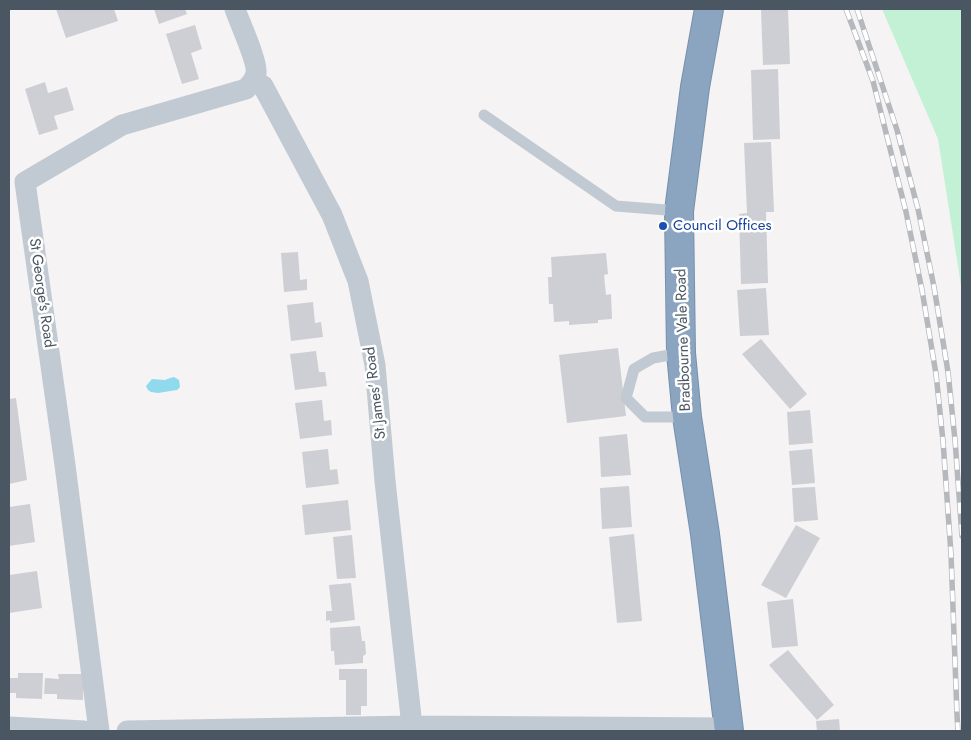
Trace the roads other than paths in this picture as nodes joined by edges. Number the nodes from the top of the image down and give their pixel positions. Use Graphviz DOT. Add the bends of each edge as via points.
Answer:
graph roads {
  1 [pos="235,9"];
  2 [pos="709,9"];
  3 [pos="254,81"];
  4 [pos="484,115"];
  5 [pos="680,212"];
  6 [pos="681,353"];
  7 [pos="687,417"];
  8 [pos="9,727"];
  9 [pos="411,729"];
  10 [pos="729,730"];
  11 [pos="84,731"];
  12 [pos="98,731"];
  13 [pos="127,731"];
  1 -- 3 [label="street" via="257,71"];
  2 -- 5 [label="highway, Bradbourne Vale Road" via="695,87"];
  3 -- 9 [label="street, St James' Road" via="263,86 332,215 358,281 375,365"];
  3 -- 12 [label="street, St George's Road" via="246,89 122,125 25,182"];
  4 -- 5 [label="lane" via="616,206"];
  5 -- 6 [label="highway, Bradbourne Vale Road"];
  6 -- 7 [label="highway, Bradbourne Vale Road"];
  6 -- 7 [label="lane" via="654,358 634,369 626,398 645,417"];
  7 -- 10 [label="highway, Bradbourne Vale Road"];
  8 -- 11 [label="street"];
  9 -- 10 [label="street"];
  9 -- 13 [label="street"];
}
